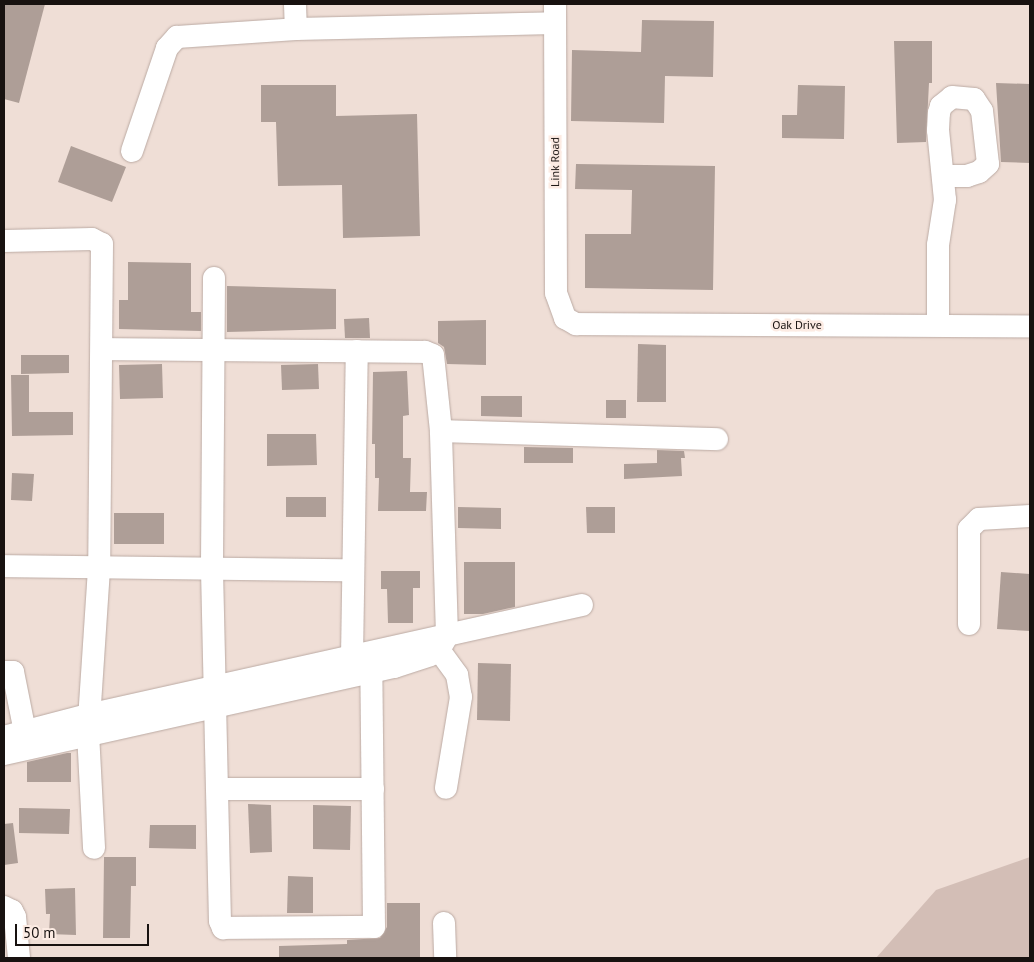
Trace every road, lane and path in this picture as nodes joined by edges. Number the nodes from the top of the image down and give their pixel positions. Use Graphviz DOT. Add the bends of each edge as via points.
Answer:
graph roads {
  1 [pos="295,4"];
  2 [pos="555,13"];
  3 [pos="296,29"];
  4 [pos="132,151"];
  5 [pos="944,176"];
  6 [pos="4,241"];
  7 [pos="214,278"];
  8 [pos="565,318"];
  9 [pos="938,325"];
  10 [pos="1030,326"];
  11 [pos="103,349"];
  12 [pos="214,349"];
  13 [pos="357,351"];
  14 [pos="442,430"];
  15 [pos="717,439"];
  16 [pos="1030,516"];
  17 [pos="4,566"];
  18 [pos="99,569"];
  19 [pos="212,570"];
  20 [pos="352,570"];
  21 [pos="582,605"];
  22 [pos="969,624"];
  23 [pos="443,643"];
  24 [pos="365,661"];
  25 [pos="4,672"];
  26 [pos="215,698"];
  27 [pos="88,724"];
  28 [pos="19,739"];
  29 [pos="4,754"];
  30 [pos="446,788"];
  31 [pos="217,789"];
  32 [pos="373,789"];
  33 [pos="94,848"];
  34 [pos="4,907"];
  35 [pos="444,923"];
  36 [pos="18,958"];
  37 [pos="445,958"];
  1 -- 3 [label="street"];
  2 -- 3 [label="street"];
  2 -- 8 [label="street, Link Road" via="556,292"];
  3 -- 4 [label="street" via="177,37 167,48"];
  5 -- 9 [label="street" via="945,200 937,259"];
  6 -- 11 [label="street" via="100,241"];
  7 -- 12 [label="street"];
  8 -- 9 [label="street, Oak Drive" via="576,324"];
  9 -- 10 [label="street, Oak Drive"];
  11 -- 12 [label="street"];
  11 -- 18 [label="street"];
  12 -- 13 [label="street"];
  12 -- 19 [label="street"];
  13 -- 14 [label="street" via="425,352 433,355"];
  13 -- 20 [label="street"];
  14 -- 15 [label="street"];
  14 -- 23 [label="street"];
  16 -- 22 [label="street" via="979,520 969,529"];
  17 -- 18 [label="street"];
  18 -- 19 [label="street"];
  18 -- 27 [label="street"];
  19 -- 20 [label="street"];
  19 -- 26 [label="street"];
  20 -- 24 [label="street"];
  21 -- 23 [label="street"];
  23 -- 24 [label="street"];
  23 -- 30 [label="street" via="457,675 461,697"];
  24 -- 26 [label="street"];
  24 -- 32 [label="street"];
  25 -- 28 [label="street" via="13,672"];
  26 -- 27 [label="street"];
  26 -- 31 [label="street"];
  27 -- 28 [label="street"];
  27 -- 33 [label="street"];
  28 -- 29 [label="street"];
  31 -- 32 [label="street"];
  31 -- 32 [label="street" via="220,921 227,930 373,928"];
  34 -- 36 [label="street" via="15,917"];
  35 -- 37 [label="street"];
}
